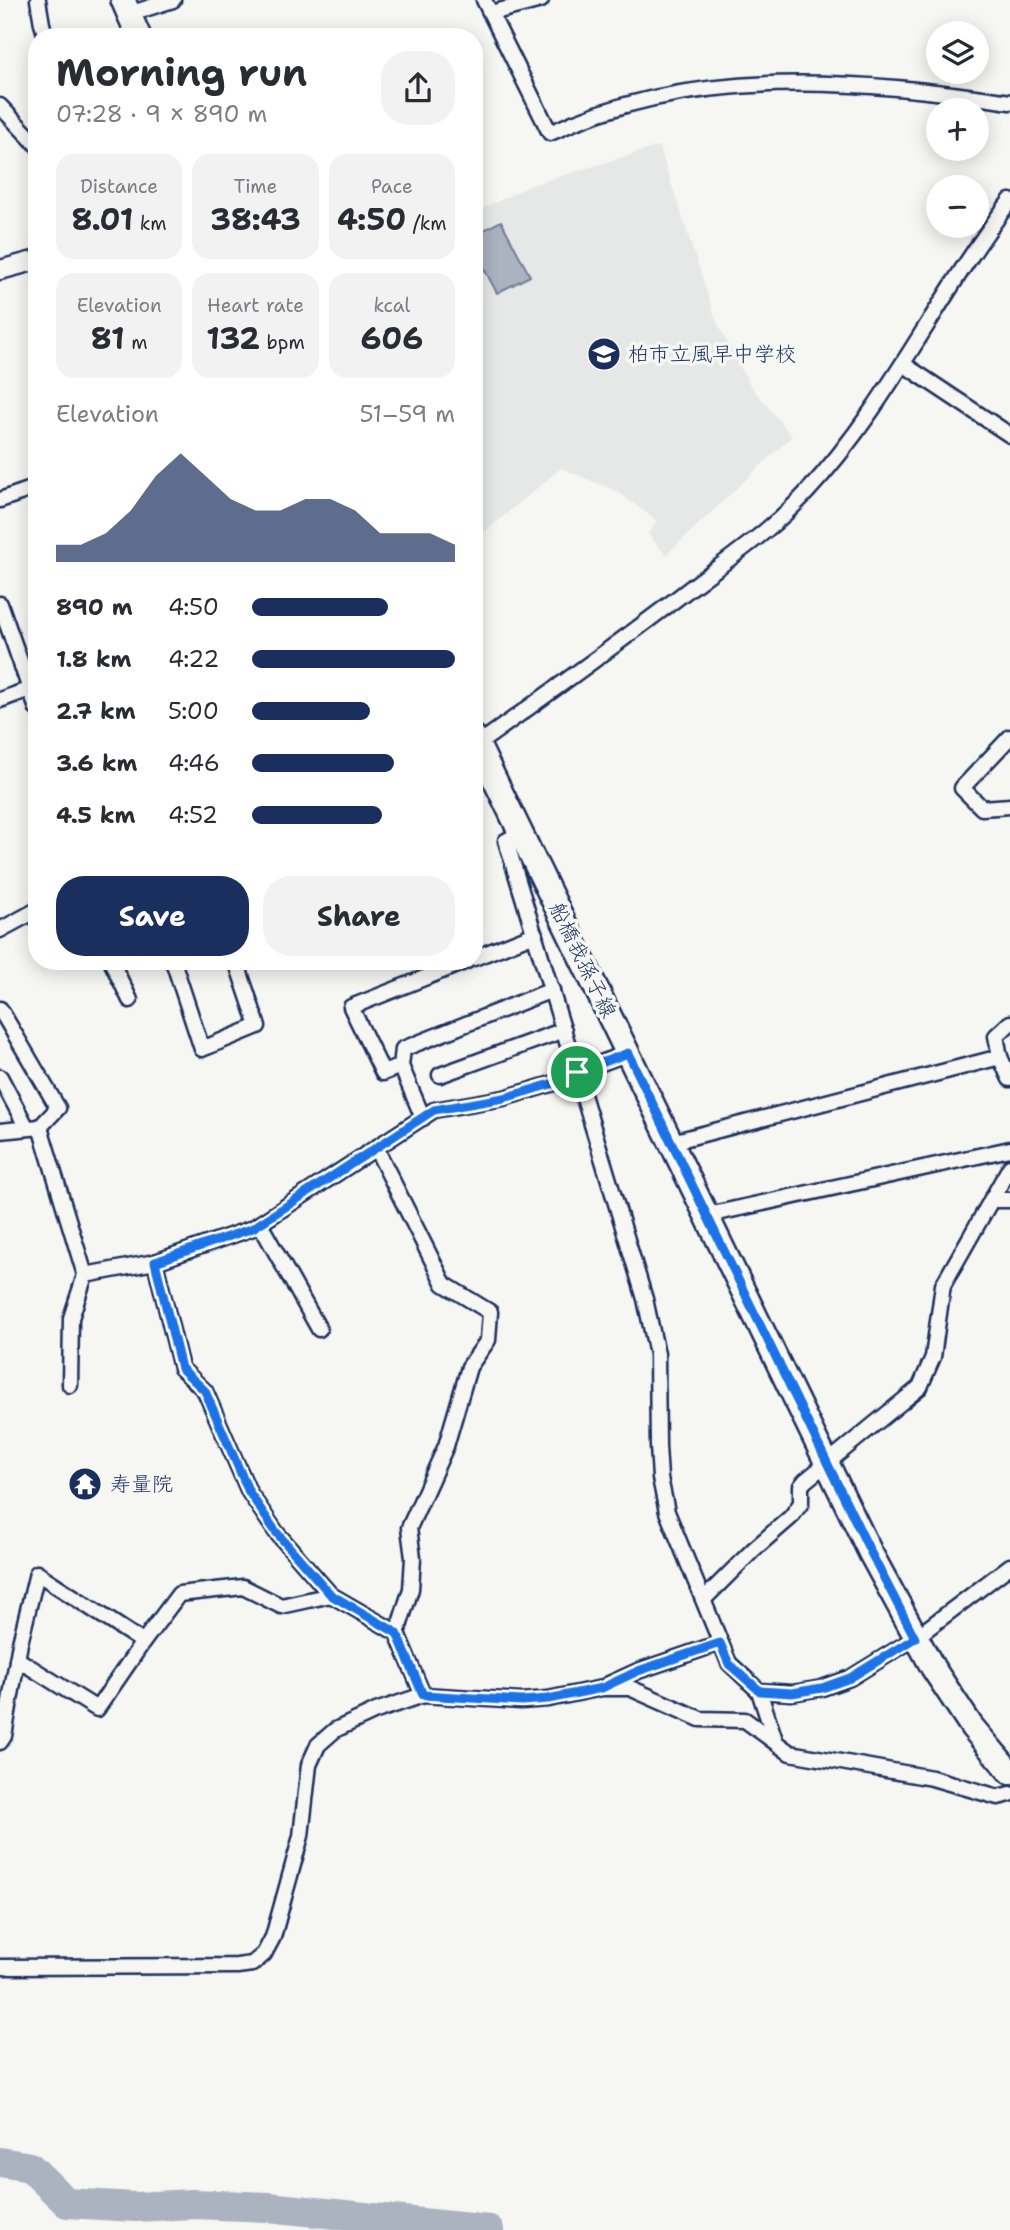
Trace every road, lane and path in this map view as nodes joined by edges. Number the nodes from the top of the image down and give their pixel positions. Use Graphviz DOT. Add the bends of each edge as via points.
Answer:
graph roads {
  1 [pos="38,0"];
  2 [pos="173,0"];
  3 [pos="541,0"];
  4 [pos="126,7"];
  5 [pos="488,7"];
  6 [pos="43,28"];
  7 [pos="135,28"];
  8 [pos="1010,102"];
  9 [pos="0,106"];
  10 [pos="28,136"];
  11 [pos="1010,201"];
  12 [pos="28,262"];
  13 [pos="0,270"];
  14 [pos="903,364"];
  15 [pos="1010,435"];
  16 [pos="28,490"];
  17 [pos="0,499"];
  18 [pos="0,604"];
  19 [pos="28,683"];
  20 [pos="28,690"];
  21 [pos="0,700"];
  22 [pos="483,736"];
  23 [pos="1010,737"];
  24 [pos="483,755"];
  25 [pos="1010,806"];
  26 [pos="522,833"];
  27 [pos="28,915"];
  28 [pos="0,930"];
  29 [pos="535,934"];
  30 [pos="483,954"];
  31 [pos="115,970"];
  32 [pos="176,970"];
  33 [pos="239,970"];
  34 [pos="444,970"];
  35 [pos="552,990"];
  36 [pos="130,1000"];
  37 [pos="0,1009"];
  38 [pos="1010,1023"];
  39 [pos="564,1030"];
  40 [pos="628,1053"];
  41 [pos="1000,1058"];
  42 [pos="401,1066"];
  43 [pos="578,1074"];
  44 [pos="440,1075"];
  45 [pos="0,1077"];
  46 [pos="1010,1079"];
  47 [pos="423,1118"];
  48 [pos="34,1127"];
  49 [pos="0,1131"];
  50 [pos="671,1142"];
  51 [pos="376,1148"];
  52 [pos="1010,1149"];
  53 [pos="1010,1167"];
  54 [pos="991,1200"];
  55 [pos="1010,1200"];
  56 [pos="708,1215"];
  57 [pos="260,1224"];
  58 [pos="155,1262"];
  59 [pos="85,1275"];
  60 [pos="319,1329"];
  61 [pos="70,1385"];
  62 [pos="827,1463"];
  63 [pos="1010,1566"];
  64 [pos="331,1595"];
  65 [pos="704,1599"];
  66 [pos="397,1633"];
  67 [pos="915,1638"];
  68 [pos="143,1642"];
  69 [pos="720,1643"];
  70 [pos="17,1659"];
  71 [pos="602,1688"];
  72 [pos="760,1691"];
  73 [pos="423,1695"];
  74 [pos="775,1740"];
  75 [pos="0,1742"];
  76 [pos="1010,1772"];
  77 [pos="1010,1794"];
  78 [pos="0,1967"];
  1 -- 6 [label="street"];
  2 -- 4 [label="street"];
  3 -- 5 [label="street"];
  4 -- 7 [label="main road"];
  5 -- 8 [label="street" via="550,133 621,105 715,88 797,83 939,91"];
  9 -- 10 [label="street"];
  11 -- 14 [label="street" via="978,243"];
  12 -- 13 [label="street"];
  14 -- 15 [label="street"];
  14 -- 22 [label="street" via="860,429 806,493 762,533 603,655"];
  16 -- 17 [label="street"];
  18 -- 19 [label="street"];
  20 -- 21 [label="street"];
  23 -- 25 [label="street" via="962,788 982,808"];
  24 -- 26 [label="main road, 船橋我孫子線"];
  26 -- 29 [label="street" via="506,841"];
  26 -- 40 [label="main road, 船橋我孫子線"];
  27 -- 28 [label="street"];
  29 -- 30 [label="street"];
  29 -- 35 [label="street"];
  31 -- 36 [label="street"];
  32 -- 33 [label="street" via="202,1049 258,1026"];
  34 -- 42 [label="street" via="351,1007 383,1073"];
  35 -- 39 [label="street"];
  35 -- 42 [label="street" via="403,1049"];
  37 -- 48 [label="street" via="58,1108"];
  38 -- 41 [label="street" via="996,1036"];
  39 -- 43 [label="street"];
  39 -- 44 [label="street"];
  40 -- 43 [label="street"];
  40 -- 50 [label="main road, 船橋我孫子線"];
  41 -- 46 [label="street"];
  41 -- 50 [label="street"];
  42 -- 47 [label="street"];
  43 -- 47 [label="street" via="504,1098 434,1110"];
  43 -- 65 [label="street" via="645,1298 657,1354 660,1478 667,1512"];
  45 -- 48 [label="street"];
  47 -- 51 [label="street"];
  48 -- 49 [label="street"];
  48 -- 59 [label="street"];
  50 -- 56 [label="main road, 船橋我孫子線"];
  51 -- 57 [label="street"];
  51 -- 66 [label="street" via="444,1284 489,1312 488,1340 469,1367 446,1446 409,1528 411,1588"];
  52 -- 56 [label="street"];
  53 -- 54 [label="street"];
  54 -- 55 [label="street"];
  54 -- 62 [label="street" via="943,1285 933,1357 920,1387"];
  56 -- 62 [label="main road, 船橋我孫子線"];
  57 -- 58 [label="street"];
  57 -- 60 [label="street"];
  58 -- 59 [label="street"];
  58 -- 64 [label="street" via="181,1368 205,1391 249,1492 276,1532"];
  59 -- 61 [label="street" via="71,1318"];
  62 -- 65 [label="street" via="801,1486 801,1503 791,1517"];
  62 -- 67 [label="main road, 船橋我孫子線"];
  63 -- 67 [label="street"];
  64 -- 66 [label="street"];
  64 -- 68 [label="street" via="281,1606 243,1587 179,1594"];
  65 -- 69 [label="street"];
  66 -- 73 [label="street"];
  67 -- 72 [label="street" via="850,1678 822,1688 792,1693"];
  67 -- 76 [label="main road, 船橋我孫子線" via="972,1727"];
  68 -- 70 [label="street" via="97,1709"];
  68 -- 70 [label="street" via="37,1573"];
  69 -- 71 [label="street"];
  69 -- 72 [label="street" via="729,1664"];
  70 -- 75 [label="street"];
  71 -- 73 [label="street" via="522,1701"];
  71 -- 74 [label="street" via="630,1688 700,1719 745,1720"];
  72 -- 74 [label="street"];
  73 -- 78 [label="street" via="376,1710 335,1730 318,1745 309,1765 300,1836 272,1937 264,1954 252,1964"];
  74 -- 77 [label="street" via="790,1753 932,1778 998,1797"];
}
